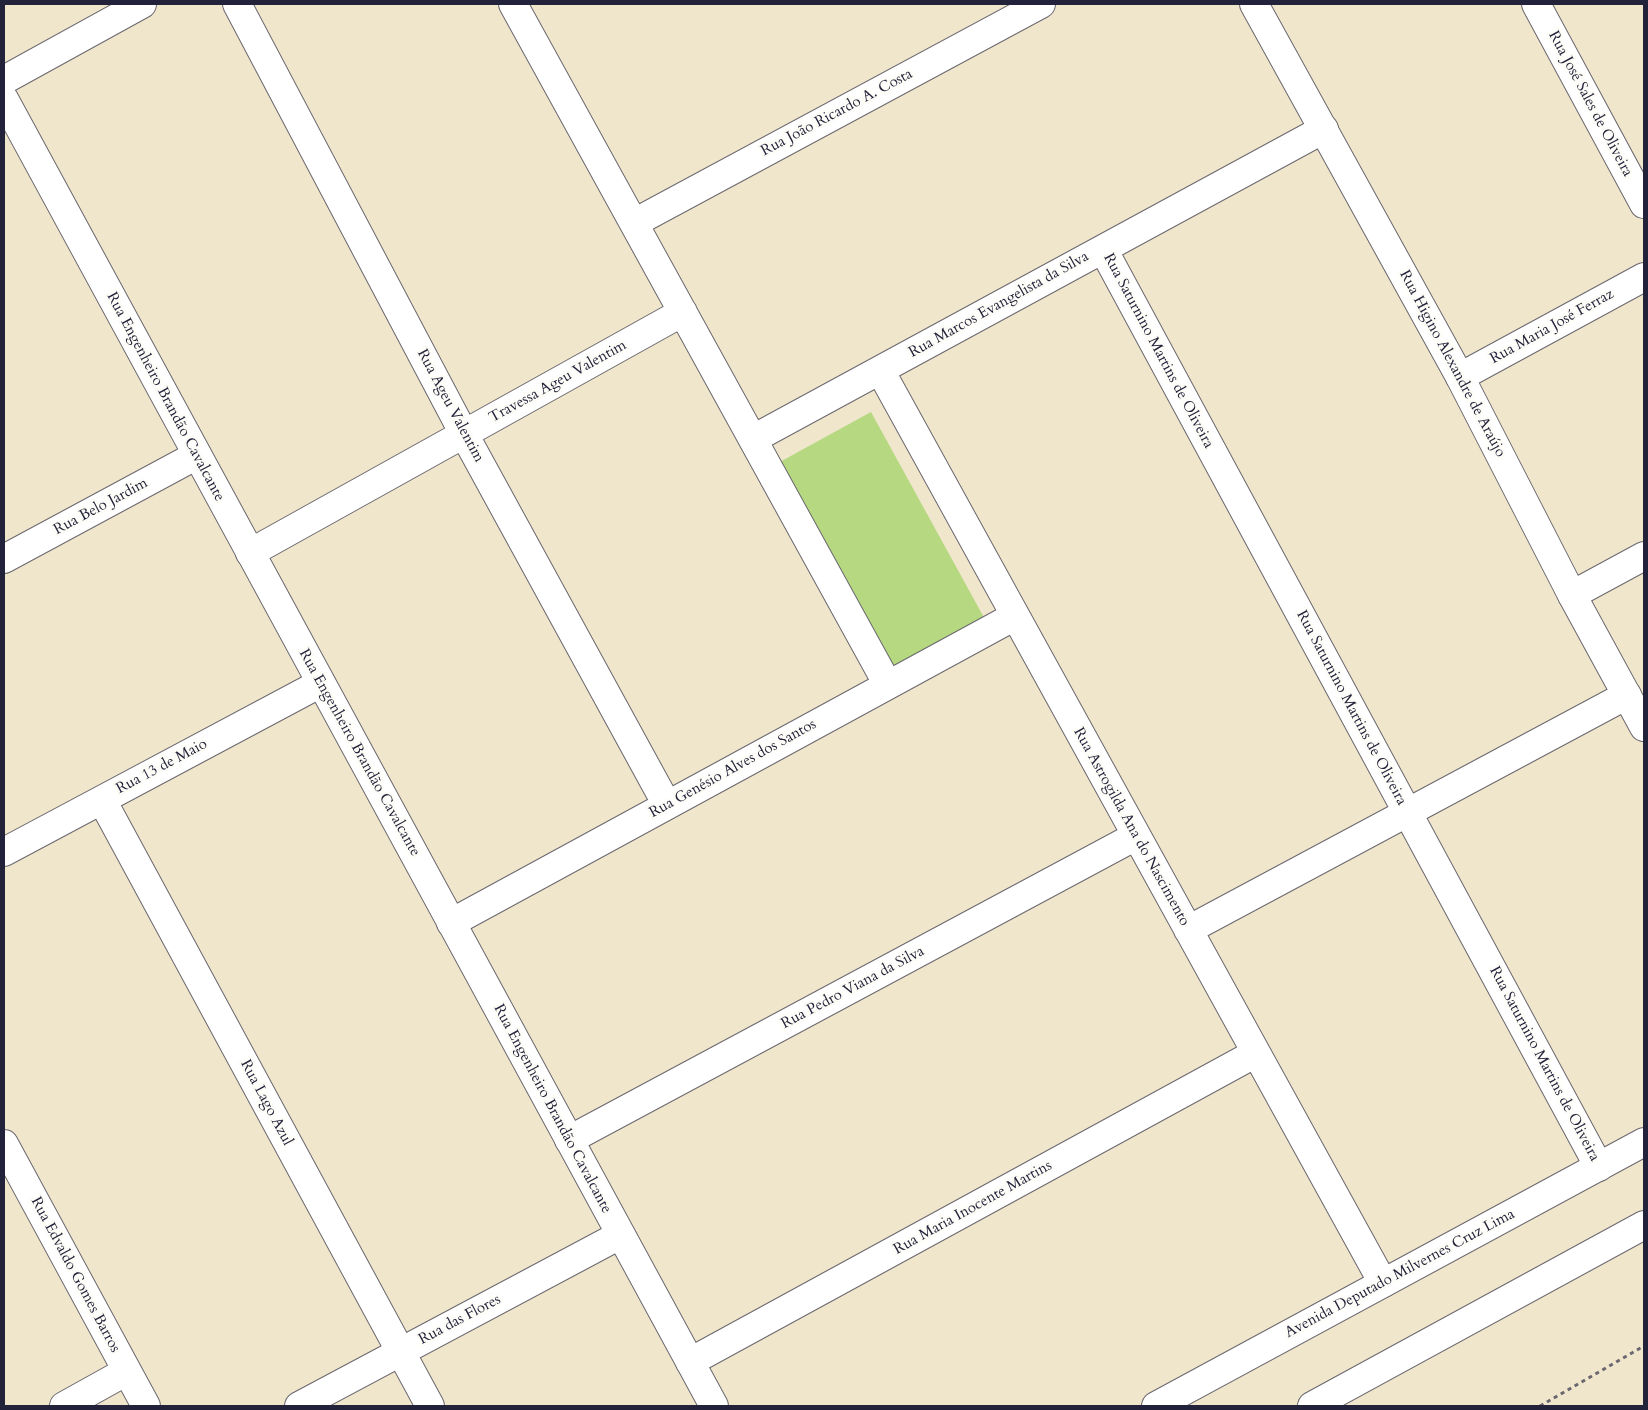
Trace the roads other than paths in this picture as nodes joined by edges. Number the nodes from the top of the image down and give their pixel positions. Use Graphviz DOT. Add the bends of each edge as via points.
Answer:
graph roads {
  1 [pos="142,4"];
  2 [pos="237,4"];
  3 [pos="513,4"];
  4 [pos="1041,4"];
  5 [pos="1254,4"];
  6 [pos="1536,4"];
  7 [pos="4,80"];
  8 [pos="4,99"];
  9 [pos="1324,129"];
  10 [pos="1644,204"];
  11 [pos="634,223"];
  12 [pos="1103,249"];
  13 [pos="1644,277"];
  14 [pos="683,312"];
  15 [pos="880,370"];
  16 [pos="1460,377"];
  17 [pos="464,434"];
  18 [pos="753,439"];
  19 [pos="197,455"];
  20 [pos="250,553"];
  21 [pos="1644,556"];
  22 [pos="4,559"];
  23 [pos="1572,595"];
  24 [pos="1015,616"];
  25 [pos="321,683"];
  26 [pos="888,685"];
  27 [pos="1627,695"];
  28 [pos="1644,727"];
  29 [pos="102,800"];
  30 [pos="667,805"];
  31 [pos="1408,813"];
  32 [pos="1136,836"];
  33 [pos="4,852"];
  34 [pos="451,923"];
  35 [pos="1188,930"];
  36 [pos="1256,1053"];
  37 [pos="570,1140"];
  38 [pos="1640,1147"];
  39 [pos="7,1156"];
  40 [pos="1599,1166"];
  41 [pos="1640,1227"];
  42 [pos="620,1234"];
  43 [pos="1383,1283"];
  44 [pos="401,1352"];
  45 [pos="690,1362"];
  46 [pos="127,1371"];
  47 [pos="64,1406"];
  48 [pos="146,1406"];
  49 [pos="299,1406"];
  50 [pos="430,1406"];
  51 [pos="714,1406"];
  52 [pos="1156,1406"];
  53 [pos="1312,1406"];
  1 -- 7 [label="street"];
  2 -- 17 [label="street, Rua Ageu Valentim"];
  3 -- 11 [label="street"];
  4 -- 11 [label="street, Rua João Ricardo A. Costa"];
  5 -- 9 [label="street, Rua Higino Alexandre de Araújo"];
  6 -- 10 [label="street, Rua José Sales de Oliveira"];
  8 -- 19 [label="street, Rua Engenheiro Brandão Cavalcante"];
  9 -- 12 [label="street, Rua Marcos Evangelista da Silva"];
  9 -- 16 [label="street, Rua Higino Alexandre de Araújo"];
  11 -- 14 [label="street"];
  12 -- 15 [label="street, Rua Marcos Evangelista da Silva"];
  12 -- 31 [label="street, Rua Saturnino Martins de Oliveira"];
  13 -- 16 [label="street, Rua Maria José Ferraz"];
  14 -- 17 [label="street, Travessa Ageu Valentim"];
  14 -- 18 [label="street"];
  15 -- 18 [label="street, Rua Marcos Evangelista da Silva"];
  15 -- 24 [label="street, Rua Astrogilda Ana do Nascimento"];
  16 -- 23 [label="street, Rua Higino Alexandre de Araújo"];
  17 -- 20 [label="street, Travessa Ageu Valentim"];
  17 -- 30 [label="street, Rua Ageu Valentim"];
  18 -- 26 [label="street"];
  19 -- 20 [label="street, Rua Engenheiro Brandão Cavalcante"];
  19 -- 22 [label="street, Rua Belo Jardim"];
  20 -- 25 [label="street, Rua Engenheiro Brandão Cavalcante"];
  21 -- 23 [label="street"];
  23 -- 27 [label="street, Rua Higino Alexandre de Araújo"];
  24 -- 26 [label="street, Rua Genésio Alves dos Santos"];
  24 -- 32 [label="street, Rua Astrogilda Ana do Nascimento"];
  25 -- 29 [label="street, Rua 13 de Maio"];
  25 -- 34 [label="street, Rua Engenheiro Brandão Cavalcante"];
  26 -- 30 [label="street, Rua Genésio Alves dos Santos"];
  27 -- 28 [label="street, Rua Higino Alexandre de Araújo"];
  27 -- 31 [label="street"];
  29 -- 33 [label="street, Rua 13 de Maio"];
  29 -- 44 [label="street, Rua Lago Azul"];
  30 -- 34 [label="street, Rua Genésio Alves dos Santos"];
  31 -- 35 [label="street"];
  31 -- 40 [label="street, Rua Saturnino Martins de Oliveira"];
  32 -- 35 [label="street, Rua Astrogilda Ana do Nascimento"];
  32 -- 37 [label="street, Rua Pedro Viana da Silva"];
  34 -- 37 [label="street, Rua Engenheiro Brandão Cavalcante"];
  35 -- 36 [label="street, Rua Astrogilda Ana do Nascimento"];
  36 -- 43 [label="street, Rua Astrogilda Ana do Nascimento"];
  36 -- 45 [label="street, Rua Maria Inocente Martins"];
  37 -- 42 [label="street, Rua Engenheiro Brandão Cavalcante"];
  38 -- 40 [label="street, Avenida Deputado Milvernes Cruz Lima"];
  39 -- 46 [label="street, Rua Edvaldo Gomes Barros"];
  40 -- 43 [label="street, Avenida Deputado Milvernes Cruz Lima"];
  41 -- 53 [label="street"];
  42 -- 44 [label="street, Rua das Flores"];
  42 -- 45 [label="street, Rua Engenheiro Brandão Cavalcante"];
  43 -- 52 [label="street, Avenida Deputado Milvernes Cruz Lima"];
  44 -- 49 [label="street, Rua das Flores"];
  44 -- 50 [label="street, Rua Lago Azul"];
  45 -- 51 [label="street, Rua Engenheiro Brandão Cavalcante"];
  46 -- 47 [label="street"];
  46 -- 48 [label="street, Rua Edvaldo Gomes Barros"];
}
